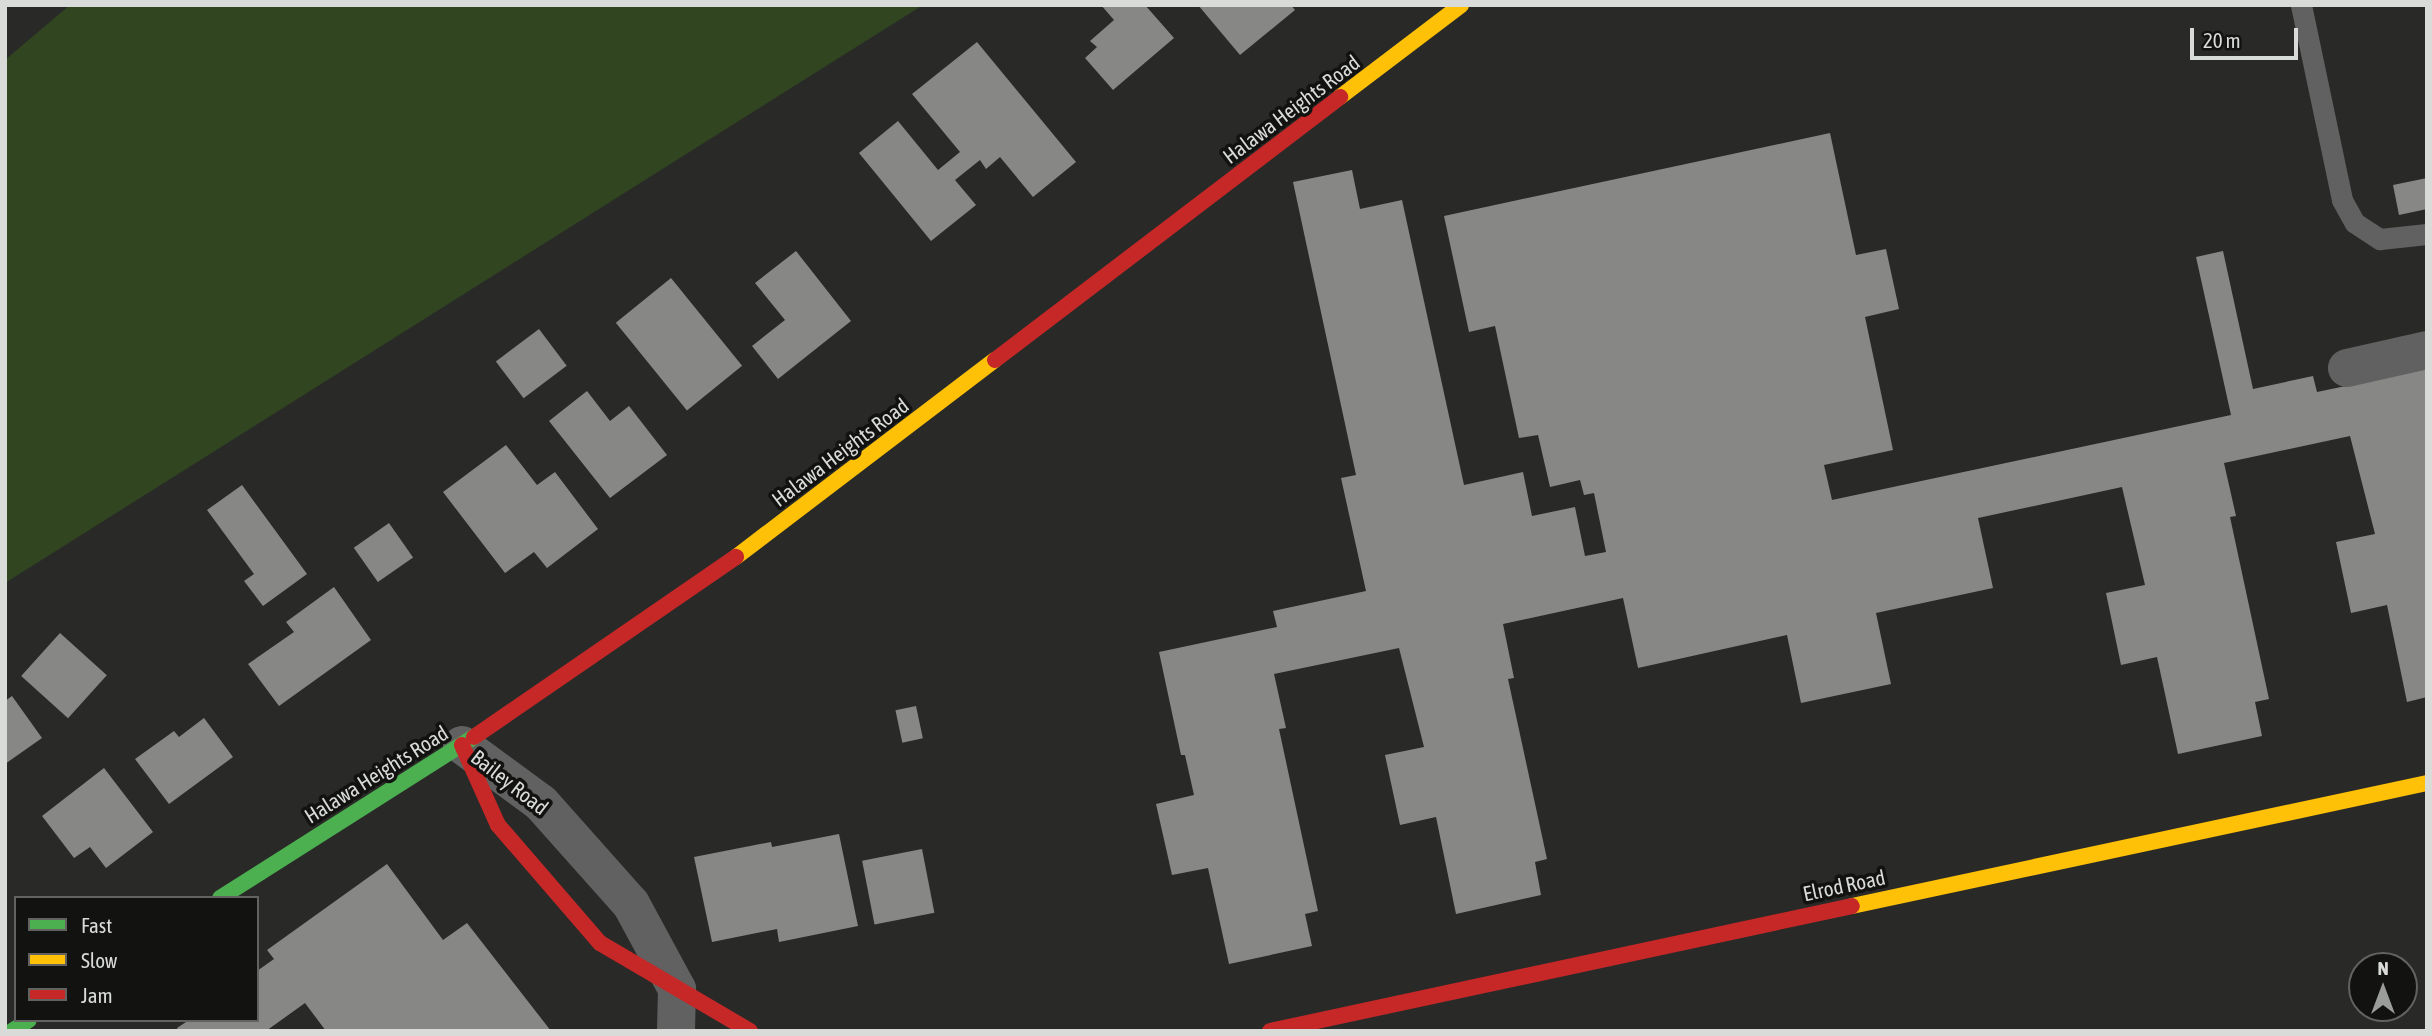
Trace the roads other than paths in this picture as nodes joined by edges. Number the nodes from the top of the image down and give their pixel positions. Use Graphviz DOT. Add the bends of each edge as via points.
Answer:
graph roads {
  1 [pos="1461,5"];
  2 [pos="2301,5"];
  3 [pos="2427,234"];
  4 [pos="2427,350"];
  5 [pos="2347,368"];
  6 [pos="461,745"];
  7 [pos="2427,783"];
  8 [pos="223,896"];
  9 [pos="677,989"];
  10 [pos="676,1031"];
  11 [pos="750,1031"];
  12 [pos="1270,1031"];
  1 -- 6 [label="street, Halawa Heights Road" via="739,555"];
  2 -- 3 [label="lane" via="2342,200 2355,222 2380,239"];
  4 -- 5 [label="street"];
  6 -- 8 [label="street, Halawa Heights Road"];
  6 -- 9 [label="street, Bailey Road" via="541,803 631,904"];
  7 -- 12 [label="street, Elrod Road"];
  9 -- 10 [label="street, Bailey Road"];
  9 -- 11 [label="street"];
}
